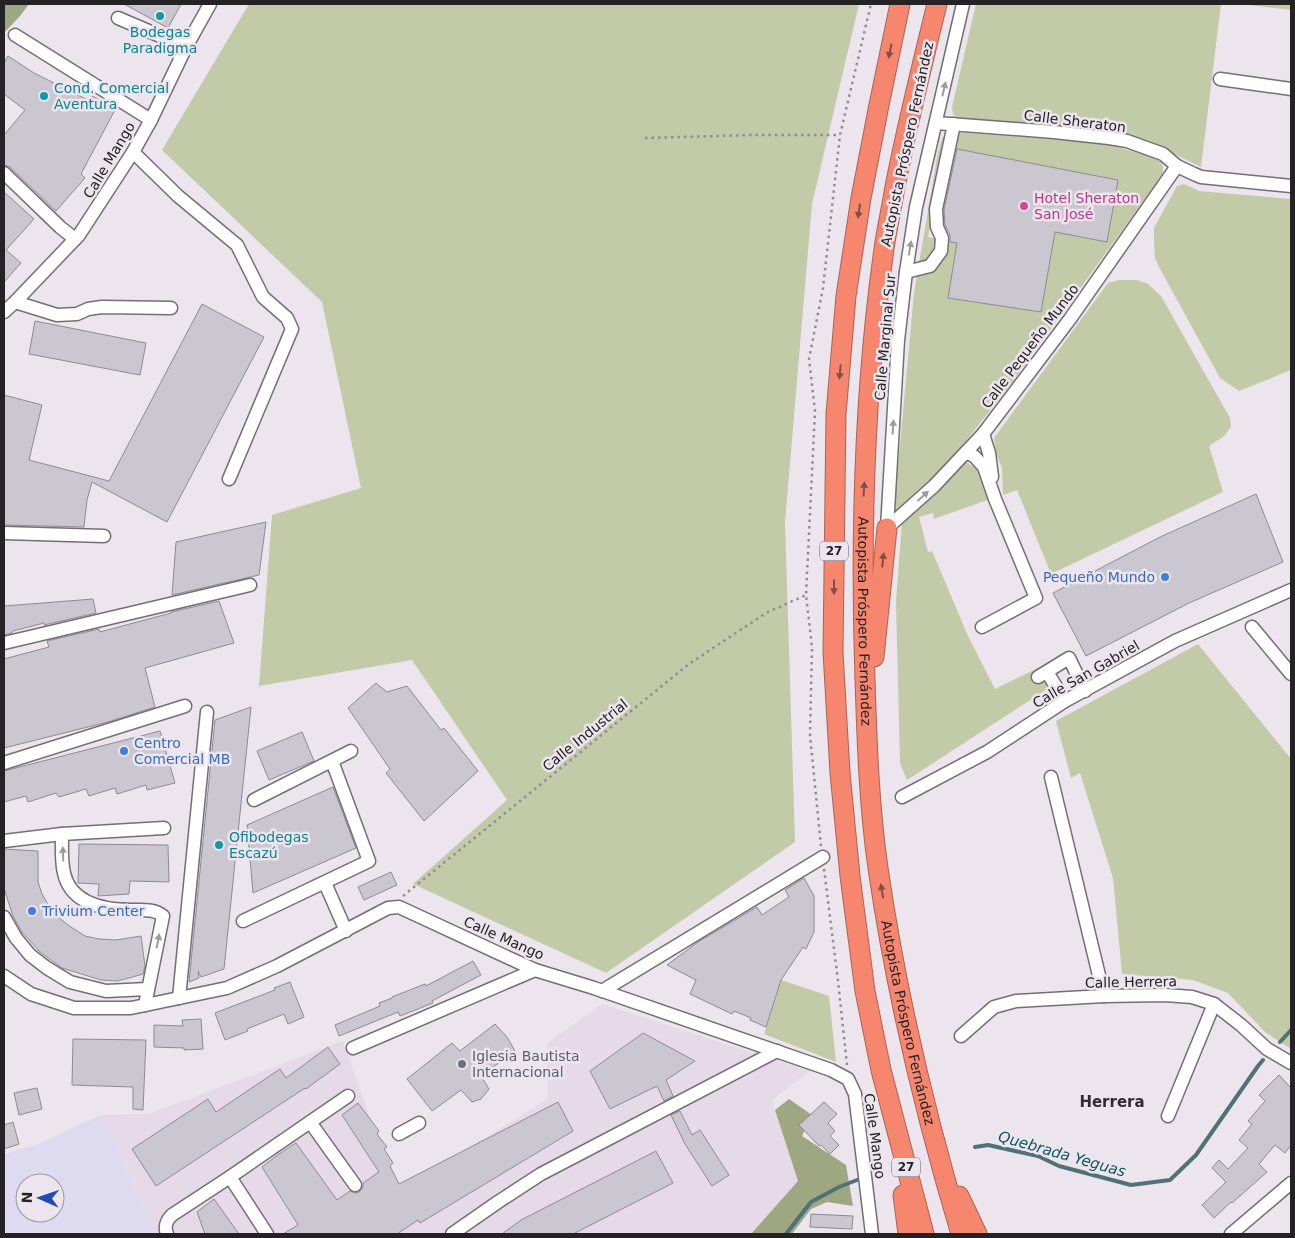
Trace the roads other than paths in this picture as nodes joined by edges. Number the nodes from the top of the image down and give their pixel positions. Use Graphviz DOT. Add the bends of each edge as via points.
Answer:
graph roads {
  1 [pos="210,4"];
  2 [pos="900,4"];
  3 [pos="937,4"];
  4 [pos="964,4"];
  5 [pos="118,18"];
  6 [pos="15,35"];
  7 [pos="186,47"];
  8 [pos="1220,78"];
  9 [pos="1291,89"];
  10 [pos="151,120"];
  11 [pos="936,123"];
  12 [pos="954,124"];
  13 [pos="133,152"];
  14 [pos="1177,166"];
  15 [pos="4,173"];
  16 [pos="1291,186"];
  17 [pos="75,239"];
  18 [pos="906,272"];
  19 [pos="15,302"];
  20 [pos="170,308"];
  21 [pos="4,312"];
  22 [pos="983,434"];
  23 [pos="966,453"];
  24 [pos="229,479"];
  25 [pos="995,499"];
  26 [pos="886,528"];
  27 [pos="4,533"];
  28 [pos="104,536"];
  29 [pos="250,585"];
  30 [pos="1291,590"];
  31 [pos="982,627"];
  32 [pos="1252,627"];
  33 [pos="4,643"];
  34 [pos="1290,669"];
  35 [pos="1085,691"];
  36 [pos="1065,701"];
  37 [pos="185,706"];
  38 [pos="207,712"];
  39 [pos="867,748"];
  40 [pos="351,751"];
  41 [pos="332,761"];
  42 [pos="4,763"];
  43 [pos="1051,777"];
  44 [pos="902,797"];
  45 [pos="254,800"];
  46 [pos="164,828"];
  47 [pos="62,834"];
  48 [pos="4,841"];
  49 [pos="822,857"];
  50 [pos="324,882"];
  51 [pos="4,917"];
  52 [pos="243,921"];
  53 [pos="346,931"];
  54 [pos="535,970"];
  55 [pos="4,976"];
  56 [pos="148,989"];
  57 [pos="602,991"];
  58 [pos="1104,996"];
  59 [pos="179,998"];
  60 [pos="1214,1004"];
  61 [pos="145,1005"];
  62 [pos="961,1036"];
  63 [pos="353,1048"];
  64 [pos="777,1051"];
  65 [pos="1291,1063"];
  66 [pos="348,1096"];
  67 [pos="889,1100"];
  68 [pos="926,1111"];
  69 [pos="1168,1116"];
  70 [pos="310,1122"];
  71 [pos="419,1124"];
  72 [pos="399,1134"];
  73 [pos="230,1177"];
  74 [pos="1291,1182"];
  75 [pos="355,1185"];
  76 [pos="167,1234"];
  77 [pos="267,1234"];
  78 [pos="452,1234"];
  79 [pos="872,1234"];
  80 [pos="908,1234"];
  81 [pos="924,1234"];
  82 [pos="960,1234"];
  83 [pos="977,1234"];
  84 [pos="1230,1234"];
  1 -- 7 [label="street, Calle Mango"];
  2 -- 67 [label="highway, Autopista Próspero Fernández / 27, one-way" via="861,198 846,296 836,414 833,652 840,773 864,991"];
  39 -- 3 [label="highway, Autopista Próspero Fernández / 27, one-way" via="863,626 864,497 875,326 885,240"];
  11 -- 4 [label="street, Calle Marginal Sur, one-way"];
  5 -- 7 [label="street"];
  6 -- 10 [label="street"];
  7 -- 10 [label="street, Calle Mango"];
  8 -- 9 [label="street"];
  10 -- 13 [label="street, Calle Mango"];
  11 -- 12 [label="street, Calle Sheraton"];
  18 -- 11 [label="street, Calle Marginal Sur, one-way" via="916,207"];
  12 -- 14 [label="street, Calle Sheraton" via="1127,141 1163,154"];
  12 -- 18 [label="street" via="936,209 942,238 941,251 930,266"];
  13 -- 17 [label="street, Calle Mango"];
  13 -- 24 [label="street" via="178,196 237,245 263,298 287,318 292,329"];
  14 -- 16 [label="street, Calle Sheraton" via="1201,177"];
  14 -- 22 [label="street, Calle Pequeño Mundo" via="1070,319"];
  15 -- 17 [label="street"];
  17 -- 19 [label="street, Calle Mango"];
  26 -- 18 [label="street, Calle Marginal Sur, one-way" via="898,340"];
  19 -- 20 [label="street" via="57,315 102,308"];
  19 -- 21 [label="street, Calle Mango"];
  22 -- 23 [label="street, Calle Pequeño Mundo"];
  22 -- 25 [label="street"];
  23 -- 25 [label="street" via="974,456 984,467"];
  26 -- 23 [label="street, Calle Pequeño Mundo, one-way"];
  25 -- 31 [label="street" via="1036,598"];
  39 -- 26 [label="highway, one-way"];
  27 -- 28 [label="street"];
  29 -- 33 [label="street"];
  30 -- 35 [label="street, Calle San Gabriel" via="1175,641"];
  32 -- 34 [label="street"];
  35 -- 36 [label="street, Calle San Gabriel"];
  35 -- 36 [label="street" via="1069,658 1042,675"];
  36 -- 44 [label="street, Calle San Gabriel" via="987,752"];
  37 -- 42 [label="street"];
  38 -- 59 [label="street"];
  68 -- 39 [label="highway, Autopista Próspero Fernández / 27, one-way" via="882,894"];
  40 -- 41 [label="street"];
  41 -- 45 [label="street"];
  41 -- 50 [label="street" via="369,862"];
  43 -- 58 [label="street"];
  46 -- 47 [label="street"];
  47 -- 48 [label="street"];
  56 -- 47 [label="street, one-way" via="163,916 149,910 98,907 82,899 68,885 63,872"];
  49 -- 57 [label="street"];
  50 -- 52 [label="street"];
  50 -- 53 [label="street"];
  51 -- 56 [label="street" via="30,955 70,982 106,991"];
  53 -- 54 [label="street, Calle Mango" via="388,908 399,907"];
  53 -- 59 [label="street" via="227,988"];
  54 -- 57 [label="street, Calle Mango"];
  54 -- 63 [label="street"];
  55 -- 61 [label="street" via="31,994 74,1008"];
  56 -- 61 [label="street"];
  57 -- 64 [label="street, Calle Mango"];
  58 -- 60 [label="street, Calle Herrera" via="1165,995 1192,997"];
  58 -- 62 [label="street, Calle Herrera" via="1016,1001 994,1007"];
  59 -- 61 [label="street"];
  60 -- 65 [label="street, Calle Herrera" via="1267,1049"];
  60 -- 69 [label="street"];
  64 -- 78 [label="street" via="541,1174"];
  64 -- 79 [label="street, Calle Mango" via="848,1079 855,1094"];
  66 -- 70 [label="street"];
  67 -- 80 [label="highway"];
  67 -- 81 [label="highway, Autopista Próspero Fernández / 27"];
  68 -- 82 [label="highway, Autopista Próspero Fernández / 27"];
  68 -- 83 [label="highway" via="953,1183"];
  70 -- 73 [label="street"];
  70 -- 75 [label="street"];
  71 -- 72 [label="street"];
  73 -- 76 [label="street" via="172,1215 166,1223"];
  73 -- 77 [label="street"];
  74 -- 84 [label="street"];
}
